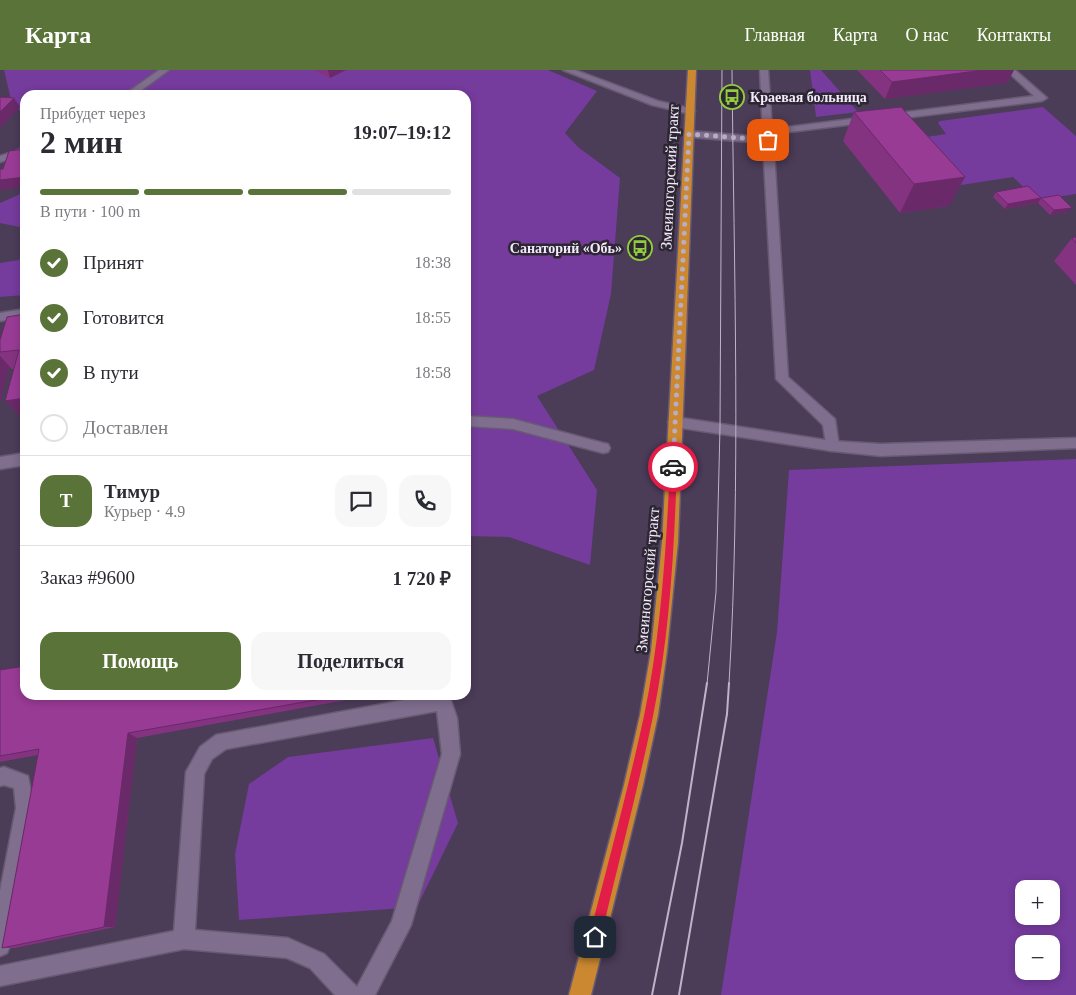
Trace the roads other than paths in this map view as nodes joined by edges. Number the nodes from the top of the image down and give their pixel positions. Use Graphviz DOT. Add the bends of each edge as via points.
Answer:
graph roads {
  1 [pos="165,70"];
  2 [pos="567,70"];
  3 [pos="692,70"];
  4 [pos="764,70"];
  5 [pos="1010,70"];
  6 [pos="136,90"];
  7 [pos="690,111"];
  8 [pos="689,134"];
  9 [pos="768,136"];
  10 [pos="20,153"];
  11 [pos="0,159"];
  12 [pos="20,315"];
  13 [pos="0,317"];
  14 [pos="471,421"];
  15 [pos="675,422"];
  16 [pos="1076,443"];
  17 [pos="832,446"];
  18 [pos="603,448"];
  19 [pos="20,460"];
  20 [pos="0,463"];
  21 [pos="431,700"];
  22 [pos="442,700"];
  23 [pos="0,777"];
  24 [pos="184,939"];
  25 [pos="0,946"];
  26 [pos="0,976"];
  27 [pos="350,995"];
  28 [pos="364,995"];
  29 [pos="580,995"];
  1 -- 6 [label="street"];
  2 -- 7 [label="street" via="655,103"];
  3 -- 7 [label="highway, Змеиногорский тракт"];
  4 -- 9 [label="street"];
  5 -- 9 [label="street" via="1042,98"];
  7 -- 8 [label="highway, Змеиногорский тракт"];
  8 -- 9 [label="street"];
  8 -- 15 [label="highway, Змеиногорский тракт"];
  9 -- 17 [label="street" via="782,379 830,423"];
  10 -- 11 [label="street"];
  12 -- 13 [label="street"];
  14 -- 18 [label="street" via="513,424"];
  15 -- 17 [label="street"];
  15 -- 29 [label="highway, Змеиногорский тракт" via="670,542 649,715"];
  16 -- 17 [label="street" via="882,450"];
  19 -- 20 [label="street"];
  21 -- 24 [label="street" via="222,741 206,753 195,772"];
  22 -- 28 [label="street" via="448,718 451,754 401,925"];
  23 -- 25 [label="street" via="22,782 25,808"];
  24 -- 26 [label="street"];
  24 -- 27 [label="street" via="288,948 317,961"];
}
